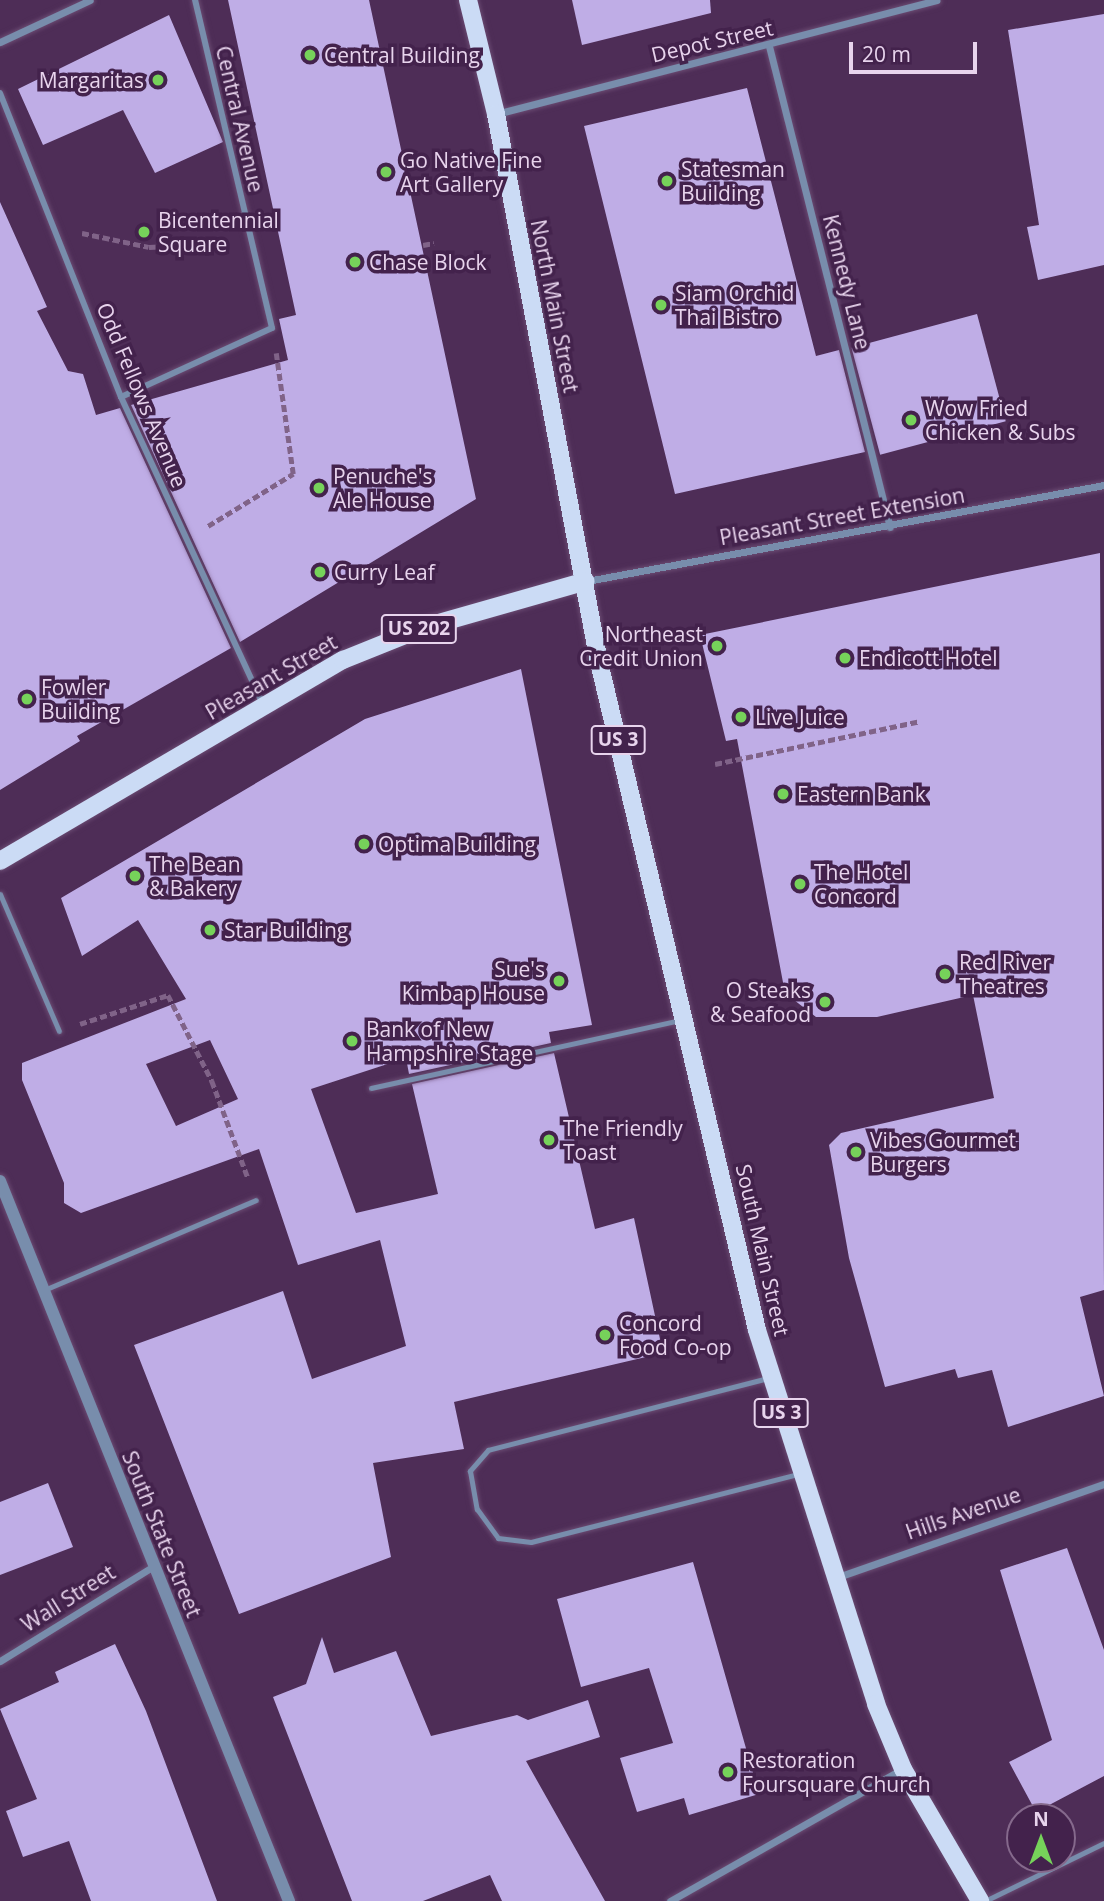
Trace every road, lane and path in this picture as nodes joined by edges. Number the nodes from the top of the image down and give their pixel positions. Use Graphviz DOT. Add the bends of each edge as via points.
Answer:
graph roads {
  1 [pos="195,0"];
  2 [pos="468,0"];
  3 [pos="936,0"];
  4 [pos="84,1"];
  5 [pos="0,43"];
  6 [pos="769,46"];
  7 [pos="0,93"];
  8 [pos="496,114"];
  9 [pos="53,228"];
  10 [pos="251,240"];
  11 [pos="434,243"];
  12 [pos="423,245"];
  13 [pos="272,328"];
  14 [pos="121,397"];
  15 [pos="1104,485"];
  16 [pos="890,527"];
  17 [pos="186,539"];
  18 [pos="586,581"];
  19 [pos="263,706"];
  20 [pos="920,722"];
  21 [pos="715,764"];
  22 [pos="0,861"];
  23 [pos="0,894"];
  24 [pos="684,1019"];
  25 [pos="60,1031"];
  26 [pos="371,1088"];
  27 [pos="0,1181"];
  28 [pos="256,1200"];
  29 [pos="44,1290"];
  30 [pos="771,1377"];
  31 [pos="798,1474"];
  32 [pos="1104,1484"];
  33 [pos="154,1566"];
  34 [pos="834,1578"];
  35 [pos="0,1661"];
  36 [pos="903,1769"];
  37 [pos="1104,1843"];
  38 [pos="289,1901"];
  39 [pos="670,1901"];
  40 [pos="982,1901"];
  1 -- 10 [label="street, Central Avenue"];
  2 -- 8 [label="main road, North Main Street / US 3"];
  3 -- 6 [label="street, Depot Street"];
  4 -- 5 [label="street"];
  6 -- 8 [label="street, Depot Street"];
  6 -- 16 [label="street, Kennedy Lane"];
  7 -- 9 [label="street, Odd Fellows Avenue"];
  8 -- 18 [label="main road, North Main Street / US 3"];
  9 -- 10 [label="path" via="149,247"];
  9 -- 14 [label="street, Odd Fellows Avenue"];
  10 -- 13 [label="street, Central Avenue"];
  11 -- 12 [label="path"];
  13 -- 14 [label="street"];
  13 -- 17 [label="path" via="293,474"];
  14 -- 17 [label="street, Odd Fellows Avenue"];
  15 -- 16 [label="street, Pleasant Street Extension"];
  16 -- 18 [label="street, Pleasant Street Extension"];
  17 -- 19 [label="street, Odd Fellows Avenue"];
  18 -- 19 [label="main road, Pleasant Street / US 202" via="425,626 342,660"];
  18 -- 24 [label="main road, South Main Street / US 3"];
  19 -- 22 [label="main road, Pleasant Street / US 202"];
  20 -- 21 [label="path"];
  23 -- 25 [label="lane"];
  24 -- 26 [label="lane"];
  24 -- 30 [label="main road, South Main Street / US 3"];
  25 -- 28 [label="path" via="168,995 212,1081"];
  27 -- 29 [label="street, South State Street"];
  28 -- 29 [label="lane"];
  29 -- 33 [label="street, South State Street"];
  30 -- 31 [label="main road, South Main Street / US 3"];
  30 -- 31 [label="lane" via="488,1450 470,1471 477,1509 498,1538 531,1542"];
  31 -- 34 [label="main road, South Main Street / US 3"];
  32 -- 34 [label="street, Hills Avenue"];
  33 -- 35 [label="street, Wall Street"];
  33 -- 38 [label="street, South State Street"];
  34 -- 36 [label="main road, South Main Street / US 3"];
  36 -- 39 [label="street"];
  36 -- 40 [label="main road, South Main Street / US 3"];
  37 -- 40 [label="lane"];
}
